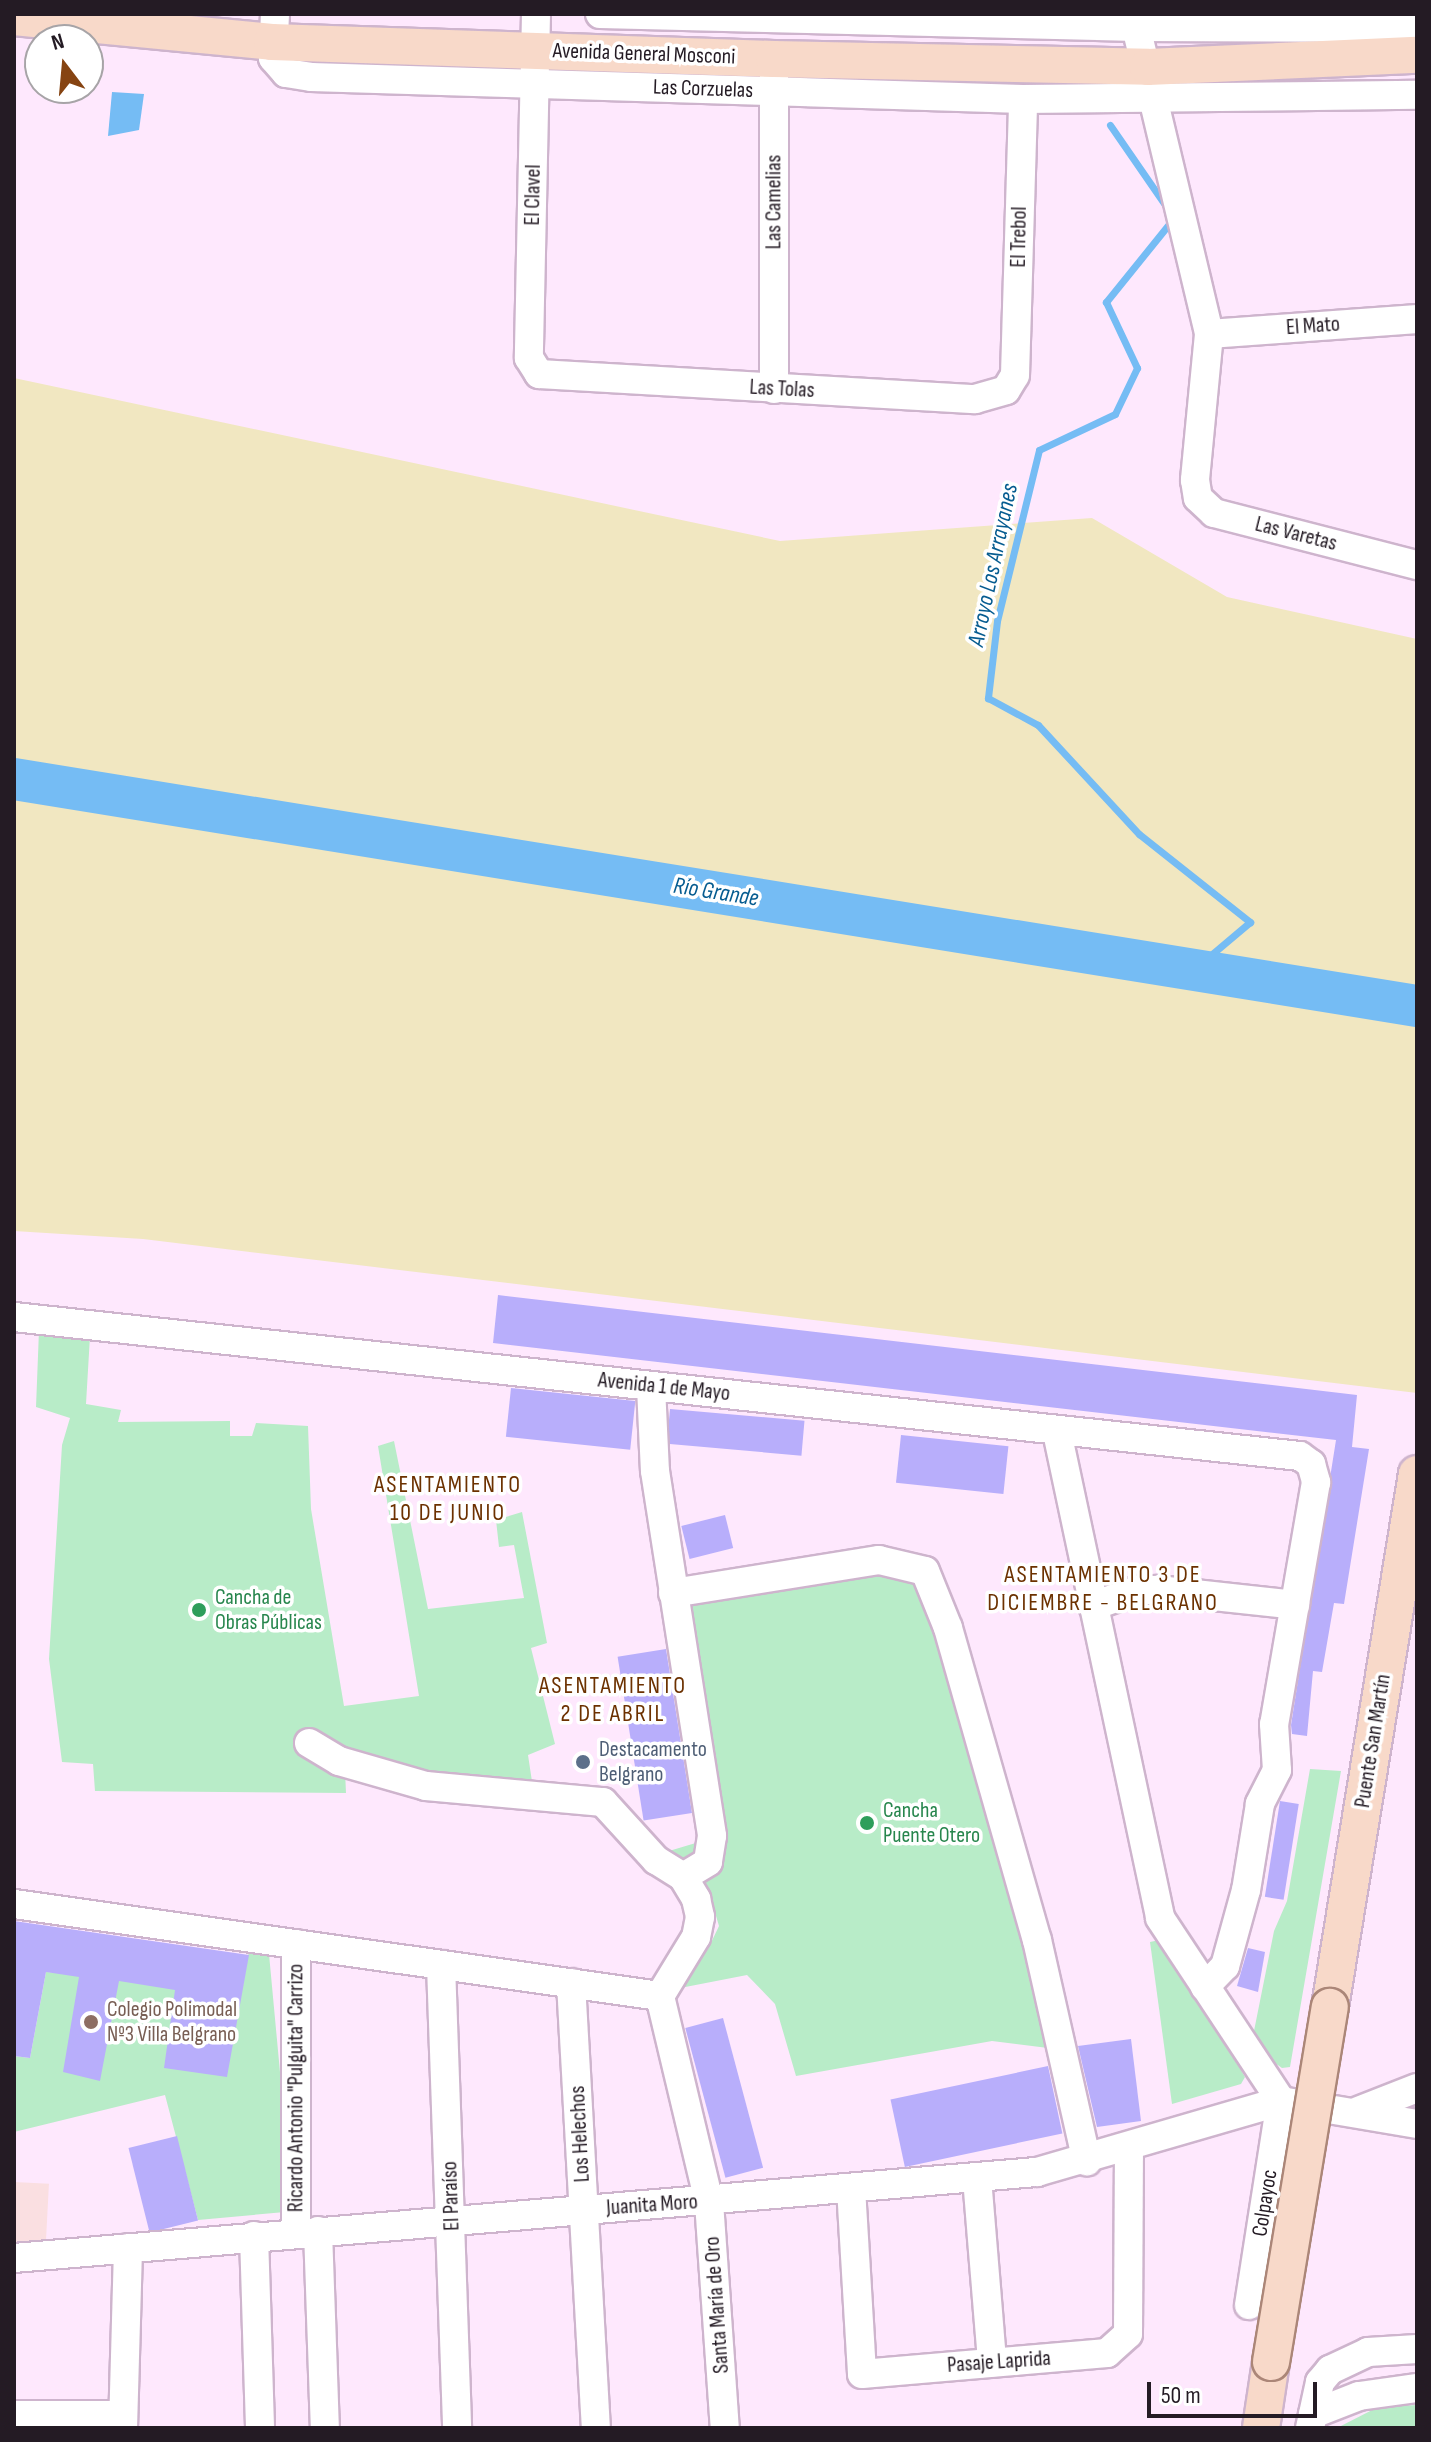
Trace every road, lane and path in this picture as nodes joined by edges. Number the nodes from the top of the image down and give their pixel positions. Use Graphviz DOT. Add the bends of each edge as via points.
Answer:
graph roads {
  1 [pos="536,14"];
  2 [pos="600,14"];
  3 [pos="14,17"];
  4 [pos="773,17"];
  5 [pos="1135,21"];
  6 [pos="273,28"];
  7 [pos="1417,28"];
  8 [pos="1417,55"];
  9 [pos="1275,64"];
  10 [pos="535,67"];
  11 [pos="1417,71"];
  12 [pos="774,75"];
  13 [pos="1152,84"];
  14 [pos="1417,95"];
  15 [pos="1023,99"];
  16 [pos="1417,319"];
  17 [pos="1209,334"];
  18 [pos="539,374"];
  19 [pos="1015,375"];
  20 [pos="774,389"];
  21 [pos="1417,565"];
  22 [pos="14,1317"];
  23 [pos="651,1387"];
  24 [pos="1057,1432"];
  25 [pos="1417,1474"];
  26 [pos="673,1593"];
  27 [pos="1295,1605"];
  28 [pos="1093,1606"];
  29 [pos="1417,1629"];
  30 [pos="309,1743"];
  31 [pos="683,1877"];
  32 [pos="14,1904"];
  33 [pos="296,1944"];
  34 [pos="441,1965"];
  35 [pos="571,1983"];
  36 [pos="1205,1987"];
  37 [pos="660,1996"];
  38 [pos="1341,2009"];
  39 [pos="1417,2088"];
  40 [pos="1281,2101"];
  41 [pos="1357,2112"];
  42 [pos="1417,2124"];
  43 [pos="1129,2148"];
  44 [pos="1087,2161"];
  45 [pos="977,2178"];
  46 [pos="851,2188"];
  47 [pos="709,2202"];
  48 [pos="584,2210"];
  49 [pos="453,2219"];
  50 [pos="307,2232"];
  51 [pos="254,2236"];
  52 [pos="128,2248"];
  53 [pos="14,2258"];
  54 [pos="1249,2305"];
  55 [pos="1417,2349"];
  56 [pos="992,2362"];
  57 [pos="1282,2364"];
  58 [pos="1417,2388"];
  59 [pos="14,2415"];
  60 [pos="123,2422"];
  61 [pos="1303,2423"];
  62 [pos="260,2428"];
  63 [pos="325,2428"];
  64 [pos="457,2428"];
  65 [pos="596,2428"];
  66 [pos="725,2428"];
  67 [pos="1261,2428"];
  1 -- 10 [label="street, El Clavel"];
  2 -- 4 [label="street"];
  3 -- 6 [label="main road, Avenida General Mosconi"];
  4 -- 5 [label="street"];
  4 -- 12 [label="street, Las Camelias"];
  5 -- 7 [label="street"];
  5 -- 13 [label="street"];
  6 -- 10 [label="main road, Avenida General Mosconi"];
  8 -- 9 [label="main road"];
  9 -- 11 [label="main road"];
  9 -- 13 [label="main road, Avenida General Mosconi"];
  10 -- 12 [label="main road, Avenida General Mosconi"];
  10 -- 18 [label="street, El Clavel" via="529,358"];
  12 -- 13 [label="main road, Avenida General Mosconi"];
  12 -- 15 [label="street, Las Corzuelas"];
  12 -- 20 [label="street, Las Camelias"];
  13 -- 14 [label="street, Las Corzuelas"];
  13 -- 15 [label="street, Las Corzuelas"];
  13 -- 17 [label="street"];
  15 -- 19 [label="street, El Trebol"];
  16 -- 17 [label="street, El Mato"];
  17 -- 21 [label="street, Las Varetas" via="1195,480 1198,498 1214,513"];
  18 -- 20 [label="street, Las Tolas"];
  19 -- 20 [label="street, Las Tolas" via="1006,390 991,398"];
  22 -- 23 [label="street, Avenida 1 de Mayo" via="269,1346 331,1347"];
  23 -- 24 [label="street, Avenida 1 de Mayo"];
  23 -- 26 [label="street" via="655,1471"];
  24 -- 27 [label="street, Avenida 1 de Mayo" via="1300,1456 1311,1464 1316,1482"];
  24 -- 28 [label="street"];
  25 -- 38 [label="main road, Puente San Martín"];
  26 -- 31 [label="street" via="712,1836 708,1862"];
  26 -- 44 [label="street" via="879,1560 925,1571 948,1628 1037,1940"];
  27 -- 28 [label="street" via="1138,1590"];
  27 -- 36 [label="street" via="1274,1724 1277,1770 1260,1804 1225,1966"];
  28 -- 36 [label="street" via="1160,1918"];
  29 -- 38 [label="main road, Puente San Martín"];
  30 -- 31 [label="street" via="339,1761 426,1786 603,1802 656,1860"];
  31 -- 37 [label="street" via="700,1917 696,1937"];
  32 -- 33 [label="street"];
  33 -- 34 [label="street"];
  33 -- 50 [label="street, Ricardo Antonio \"Pulguita\" Carrizo"];
  34 -- 35 [label="street"];
  34 -- 49 [label="street, El Paraíso"];
  35 -- 37 [label="street"];
  35 -- 48 [label="street, Los Helechos"];
  36 -- 40 [label="street"];
  37 -- 47 [label="street, Santa María de Oro"];
  38 -- 57 [label="main road, bridge"];
  39 -- 41 [label="street"];
  40 -- 41 [label="street"];
  40 -- 43 [label="street, Juanita Moro"];
  40 -- 54 [label="street, Colpayoc"];
  41 -- 42 [label="street"];
  43 -- 44 [label="street, Juanita Moro"];
  43 -- 56 [label="street, Pasaje Laprida" via="1128,2334 1107,2353"];
  44 -- 45 [label="street, Juanita Moro"];
  45 -- 46 [label="street, Juanita Moro"];
  45 -- 56 [label="street"];
  46 -- 47 [label="street, Juanita Moro"];
  46 -- 56 [label="street, Pasaje Laprida" via="862,2374"];
  47 -- 48 [label="street, Juanita Moro"];
  47 -- 66 [label="street, Santa María de Oro"];
  48 -- 49 [label="street, Juanita Moro"];
  48 -- 65 [label="street, Los Helechos"];
  49 -- 50 [label="street, Juanita Moro"];
  49 -- 64 [label="street, El Paraíso"];
  50 -- 51 [label="street, Juanita Moro"];
  50 -- 63 [label="street, Ricardo Antonio \"Pulguita\" Carrizo"];
  51 -- 52 [label="street, Juanita Moro"];
  51 -- 62 [label="street"];
  52 -- 53 [label="street, Juanita Moro"];
  52 -- 60 [label="street"];
  55 -- 61 [label="street" via="1368,2352 1337,2365 1320,2382"];
  57 -- 61 [label="main road"];
  57 -- 67 [label="main road"];
  58 -- 61 [label="street" via="1359,2396"];
  59 -- 60 [label="street"];
}
